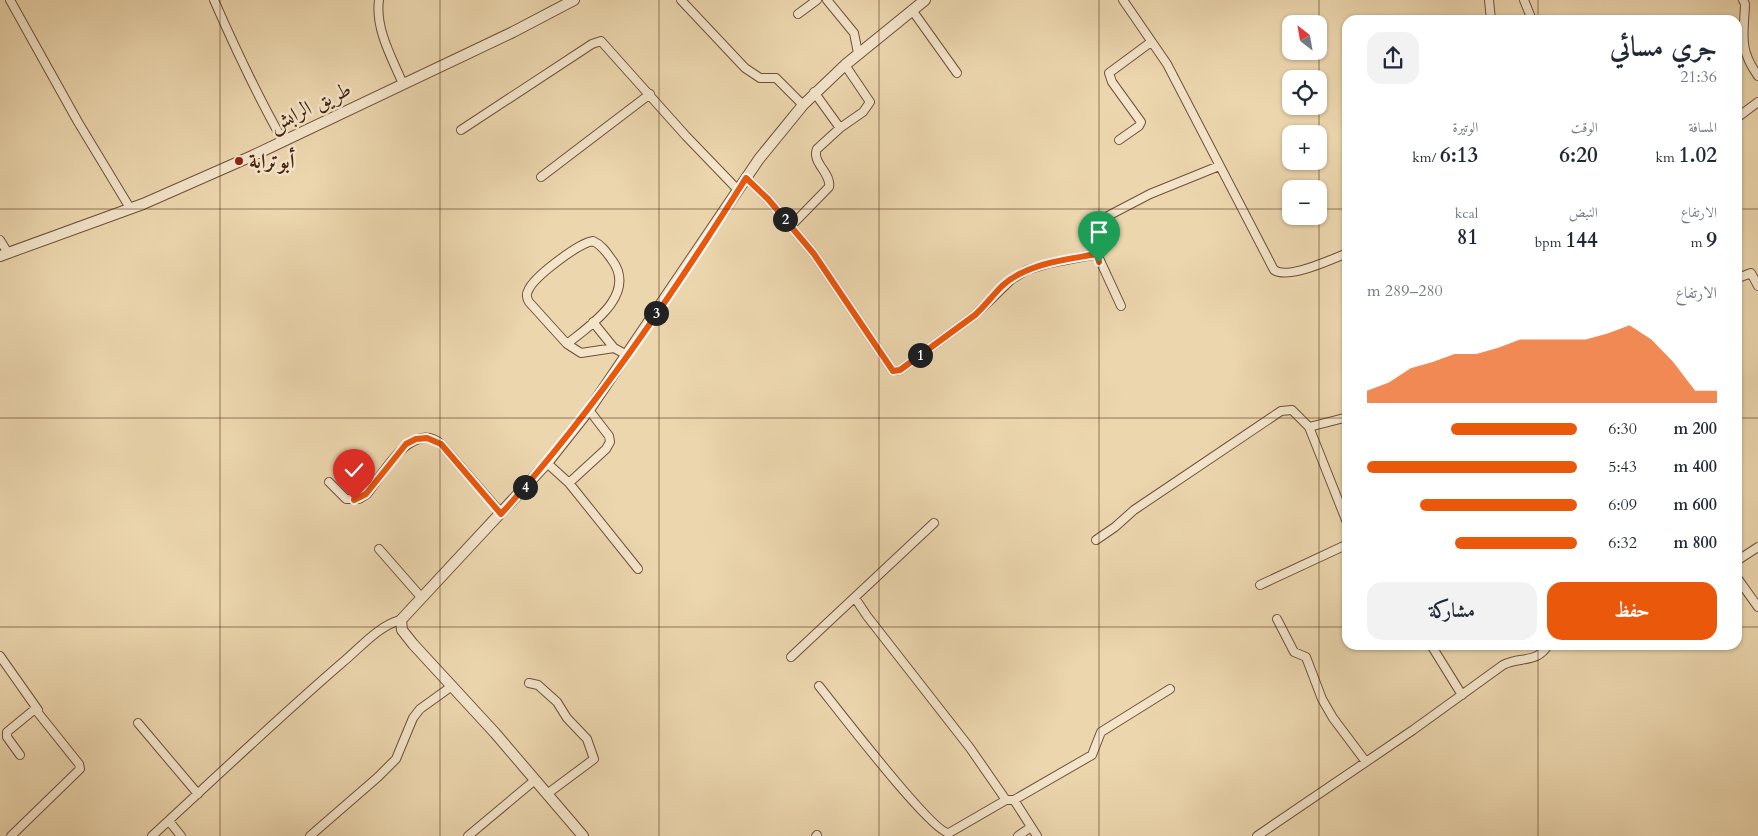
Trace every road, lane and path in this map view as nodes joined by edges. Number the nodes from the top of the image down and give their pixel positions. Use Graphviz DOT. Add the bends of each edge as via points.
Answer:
graph roads {
  1 [pos="10,0"];
  2 [pos="214,0"];
  3 [pos="379,0"];
  4 [pos="574,0"];
  5 [pos="681,0"];
  6 [pos="817,0"];
  7 [pos="827,0"];
  8 [pos="924,0"];
  9 [pos="1123,0"];
  10 [pos="1489,0"];
  11 [pos="1524,0"];
  12 [pos="1742,0"];
  13 [pos="912,10"];
  14 [pos="798,14"];
  15 [pos="1490,15"];
  16 [pos="1530,15"];
  17 [pos="1150,42"];
  18 [pos="858,53"];
  19 [pos="845,65"];
  20 [pos="957,73"];
  21 [pos="1758,76"];
  22 [pos="403,84"];
  23 [pos="814,92"];
  24 [pos="650,94"];
  25 [pos="1758,102"];
  26 [pos="803,105"];
  27 [pos="1742,114"];
  28 [pos="840,128"];
  29 [pos="461,130"];
  30 [pos="1119,140"];
  31 [pos="283,141"];
  32 [pos="1220,166"];
  33 [pos="542,177"];
  34 [pos="746,178"];
  35 [pos="738,190"];
  36 [pos="130,208"];
  37 [pos="791,226"];
  38 [pos="0,240"];
  39 [pos="1097,254"];
  40 [pos="4,255"];
  41 [pos="1342,256"];
  42 [pos="1742,276"];
  43 [pos="1758,286"];
  44 [pos="1121,306"];
  45 [pos="593,322"];
  46 [pos="567,344"];
  47 [pos="614,348"];
  48 [pos="627,355"];
  49 [pos="589,410"];
  50 [pos="1342,419"];
  51 [pos="1309,427"];
  52 [pos="547,463"];
  53 [pos="329,482"];
  54 [pos="569,483"];
  55 [pos="1342,510"];
  56 [pos="501,514"];
  57 [pos="934,523"];
  58 [pos="1096,540"];
  59 [pos="1342,547"];
  60 [pos="1758,547"];
  61 [pos="379,549"];
  62 [pos="1742,557"];
  63 [pos="638,568"];
  64 [pos="1742,585"];
  65 [pos="1260,586"];
  66 [pos="421,597"];
  67 [pos="855,598"];
  68 [pos="1758,607"];
  69 [pos="1277,619"];
  70 [pos="401,620"];
  71 [pos="1434,650"];
  72 [pos="1544,650"];
  73 [pos="0,656"];
  74 [pos="791,657"];
  75 [pos="529,683"];
  76 [pos="452,686"];
  77 [pos="820,686"];
  78 [pos="1170,689"];
  79 [pos="1462,695"];
  80 [pos="38,710"];
  81 [pos="138,723"];
  82 [pos="20,756"];
  83 [pos="1366,762"];
  84 [pos="535,780"];
  85 [pos="198,794"];
  86 [pos="547,794"];
  87 [pos="1010,800"];
  88 [pos="169,821"];
  89 [pos="1031,827"];
  90 [pos="11,836"];
  91 [pos="152,836"];
  92 [pos="181,836"];
  93 [pos="310,836"];
  94 [pos="468,836"];
  95 [pos="583,836"];
  96 [pos="1018,836"];
  97 [pos="1037,836"];
  98 [pos="1256,836"];
  1 -- 36 [label="street"];
  2 -- 31 [label="street" via="252,87"];
  3 -- 22 [label="street" via="381,30"];
  4 -- 22 [label="street, طريق الرابش"];
  5 -- 26 [label="street" via="745,68 760,78 776,78"];
  6 -- 14 [label="street"];
  7 -- 18 [label="street" via="854,33"];
  8 -- 13 [label="street"];
  9 -- 17 [label="street"];
  10 -- 15 [label="street"];
  11 -- 16 [label="street"];
  12 -- 21 [label="street" via="1745,4 1744,53"];
  13 -- 18 [label="street"];
  13 -- 20 [label="street"];
  17 -- 30 [label="street" via="1109,73 1141,122"];
  17 -- 32 [label="street" via="1171,72"];
  18 -- 19 [label="street"];
  19 -- 23 [label="street"];
  19 -- 28 [label="street" via="870,102 863,112"];
  22 -- 31 [label="street, طريق الرابش"];
  23 -- 26 [label="street"];
  23 -- 28 [label="street"];
  24 -- 29 [label="street" via="605,44 597,41"];
  24 -- 33 [label="street"];
  24 -- 35 [label="street"];
  25 -- 27 [label="street"];
  26 -- 34 [label="street"];
  28 -- 37 [label="street" via="816,153 829,178 829,187"];
  31 -- 36 [label="street, طريق الرابش"];
  32 -- 39 [label="street" via="1112,212 1099,226"];
  32 -- 41 [label="street" via="1276,272 1298,271"];
  34 -- 35 [label="street"];
  34 -- 37 [label="street"];
  35 -- 48 [label="street"];
  36 -- 40 [label="street, طريق الرابش"];
  37 -- 39 [label="street" via="841,292 893,371 900,370 975,315 1012,279 1027,270"];
  38 -- 40 [label="street"];
  39 -- 44 [label="street"];
  42 -- 43 [label="street" via="1751,273"];
  45 -- 46 [label="street"];
  45 -- 46 [label="street" via="612,302 619,279 615,264 593,241 568,253 528,291 528,302"];
  45 -- 47 [label="street"];
  46 -- 47 [label="street" via="581,352"];
  47 -- 48 [label="street"];
  48 -- 49 [label="street"];
  49 -- 52 [label="street"];
  49 -- 54 [label="street" via="610,442 606,450"];
  50 -- 51 [label="street"];
  51 -- 55 [label="street"];
  51 -- 58 [label="street" via="1292,410 1280,411 1134,510"];
  52 -- 54 [label="street"];
  52 -- 56 [label="street"];
  53 -- 56 [label="street" via="346,499 363,497 406,444 416,439 431,438 441,444"];
  54 -- 63 [label="street"];
  56 -- 66 [label="street"];
  57 -- 67 [label="street"];
  59 -- 65 [label="street"];
  60 -- 62 [label="street"];
  61 -- 66 [label="street"];
  64 -- 68 [label="street"];
  66 -- 70 [label="street"];
  67 -- 74 [label="street"];
  67 -- 87 [label="street"];
  69 -- 83 [label="street" via="1294,652 1306,658 1333,718"];
  70 -- 76 [label="street" via="405,634"];
  70 -- 85 [label="street" via="380,631 315,686"];
  71 -- 79 [label="street"];
  72 -- 79 [label="street" via="1540,655 1503,665"];
  73 -- 80 [label="street"];
  75 -- 86 [label="street" via="538,684 557,702 587,739 594,760"];
  76 -- 84 [label="street"];
  76 -- 93 [label="street" via="413,718 396,759"];
  77 -- 87 [label="street" via="918,807 941,830 949,833"];
  78 -- 87 [label="street" via="1101,732 1092,755"];
  79 -- 83 [label="street"];
  80 -- 82 [label="street" via="32,710 7,732"];
  80 -- 90 [label="street" via="80,769"];
  81 -- 85 [label="street"];
  83 -- 98 [label="street"];
  84 -- 86 [label="street"];
  84 -- 94 [label="street"];
  85 -- 88 [label="street"];
  86 -- 95 [label="street"];
  87 -- 89 [label="street"];
  88 -- 91 [label="street"];
  88 -- 92 [label="street"];
  89 -- 96 [label="street"];
  89 -- 97 [label="street"];
}
